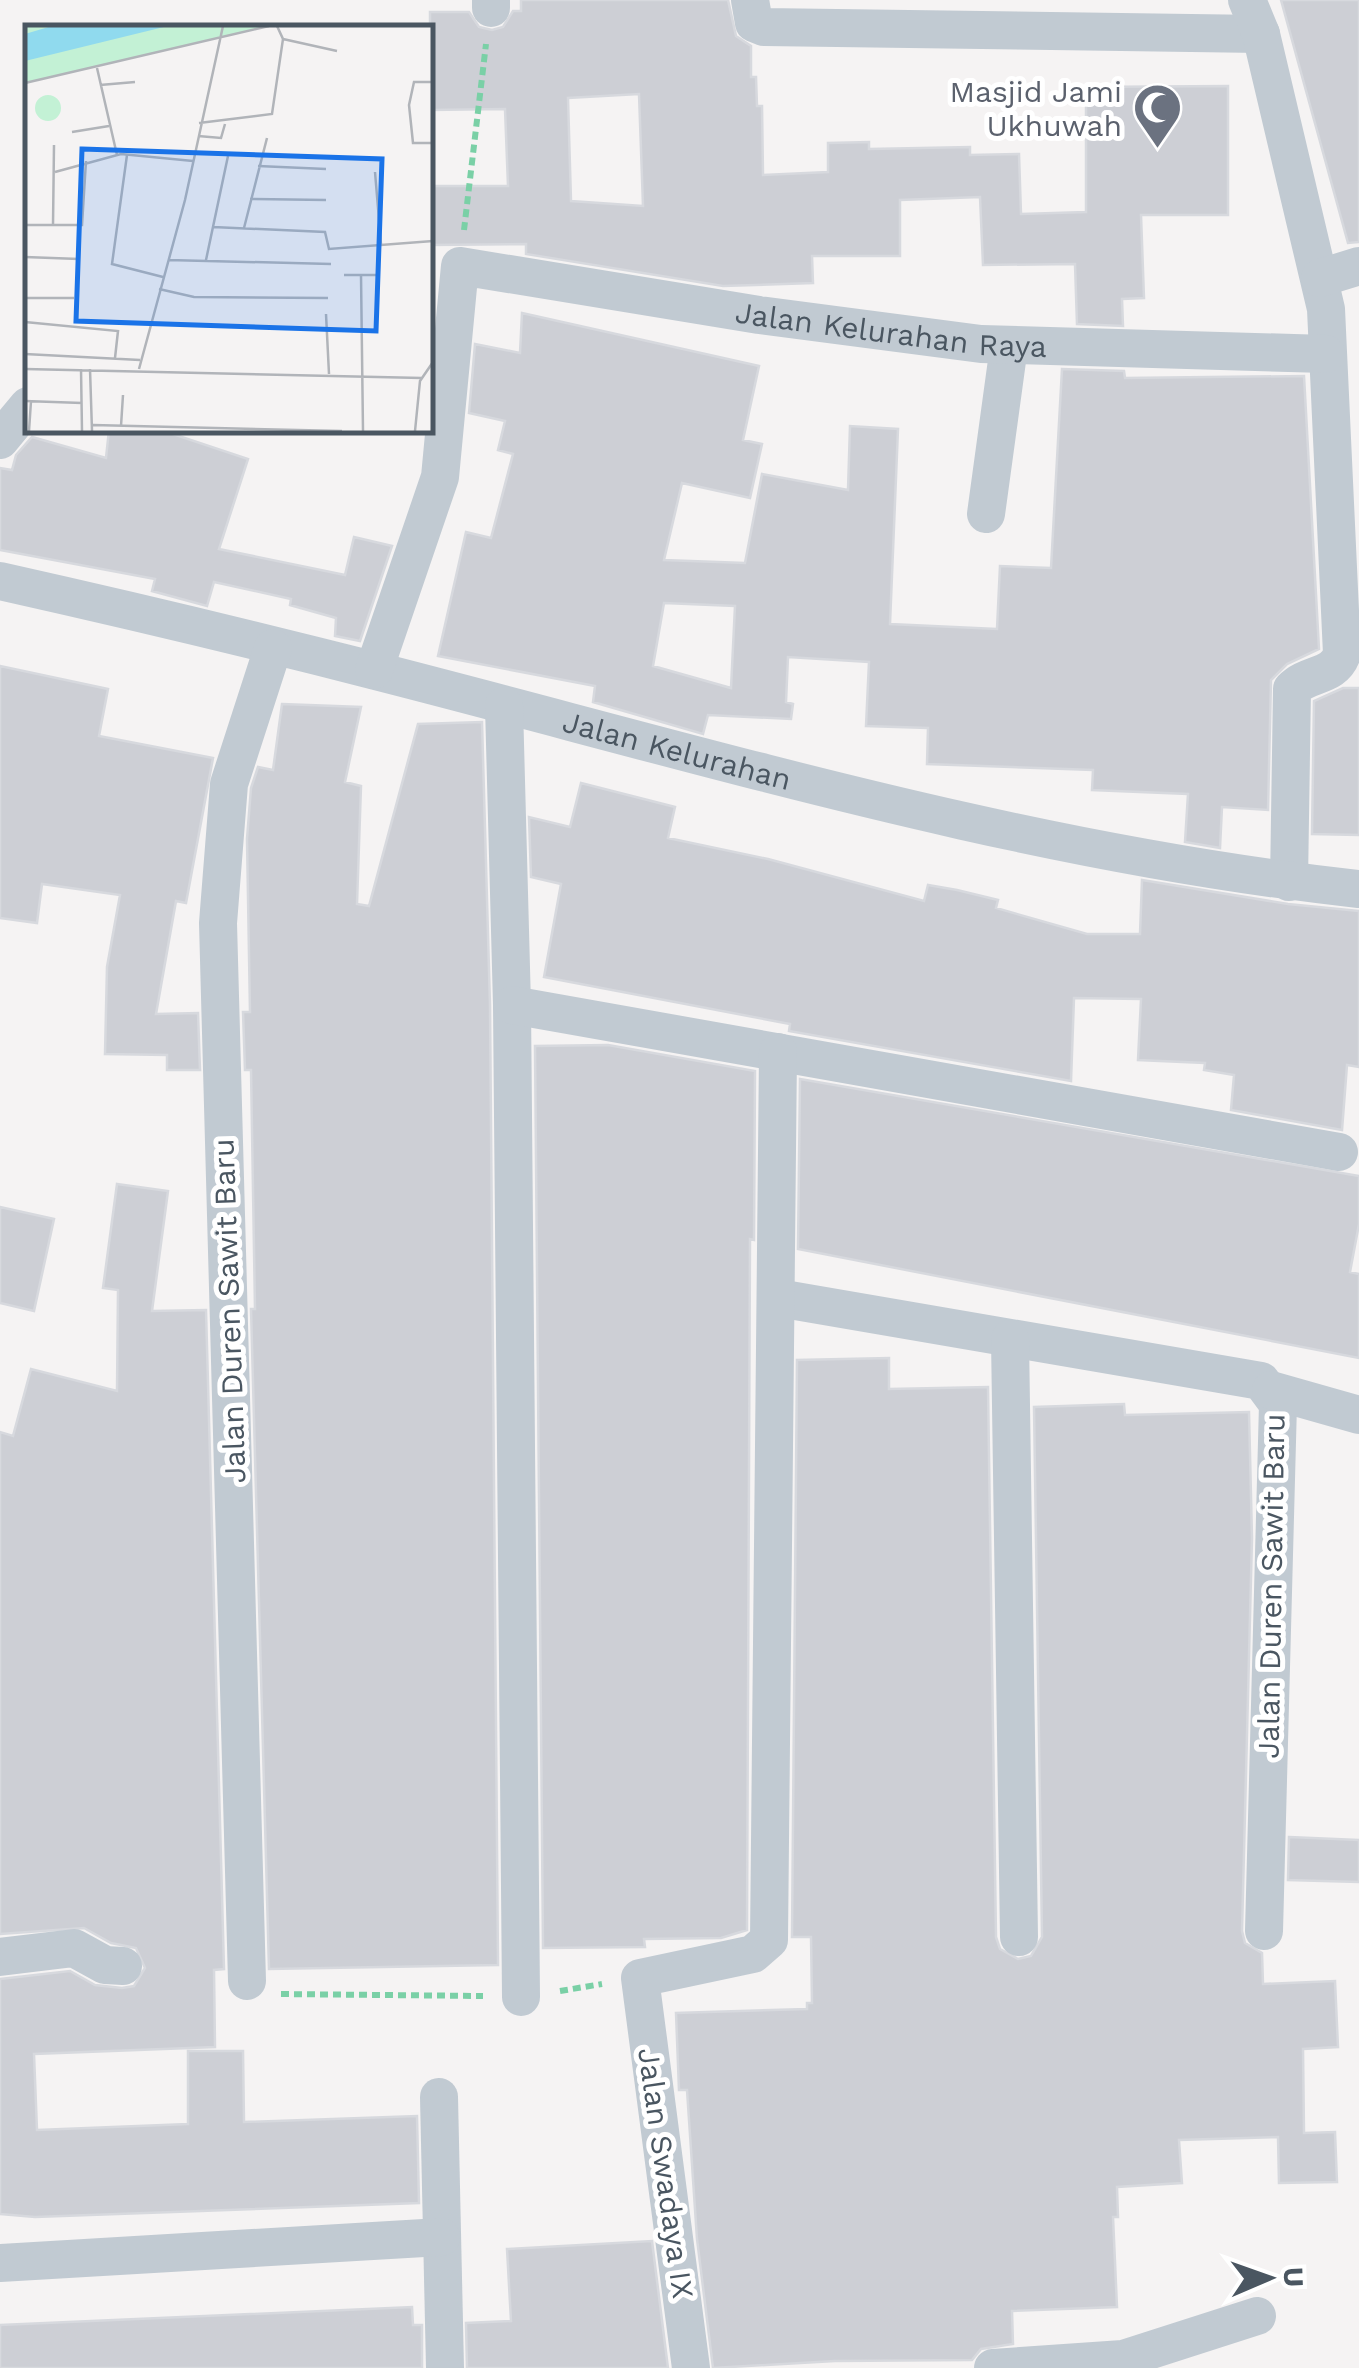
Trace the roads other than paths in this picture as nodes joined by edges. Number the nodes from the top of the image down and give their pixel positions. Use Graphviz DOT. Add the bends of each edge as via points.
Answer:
graph roads {
  1 [pos="750,0"];
  2 [pos="1254,17"];
  3 [pos="1359,266"];
  4 [pos="1320,278"];
  5 [pos="1009,346"];
  6 [pos="1326,354"];
  7 [pos="25,410"];
  8 [pos="0,440"];
  9 [pos="986,514"];
  10 [pos="0,581"];
  11 [pos="274,648"];
  12 [pos="374,670"];
  13 [pos="504,706"];
  14 [pos="1290,882"];
  15 [pos="1359,889"];
  16 [pos="512,1005"];
  17 [pos="778,1052"];
  18 [pos="1339,1152"];
  19 [pos="778,1298"];
  20 [pos="1010,1339"];
  21 [pos="1271,1390"];
  22 [pos="1359,1415"];
  23 [pos="1264,1931"];
  24 [pos="1019,1937"];
  25 [pos="0,1957"];
  26 [pos="123,1966"];
  27 [pos="247,1982"];
  28 [pos="521,1997"];
  29 [pos="438,2097"];
  30 [pos="441,2236"];
  31 [pos="0,2263"];
  32 [pos="1257,2316"];
  33 [pos="444,2368"];
  34 [pos="691,2368"];
  35 [pos="993,2368"];
  1 -- 2 [label="street" via="754,22 764,27"];
  2 -- 4 [label="street"];
  3 -- 4 [label="street"];
  4 -- 6 [label="street"];
  5 -- 6 [label="street, Jalan Kelurahan Raya"];
  5 -- 9 [label="street"];
  5 -- 12 [label="street, Jalan Kelurahan Raya" via="759,315 460,266 440,477"];
  6 -- 14 [label="street" via="1342,654 1331,671 1300,681 1290,700"];
  7 -- 8 [label="street"];
  10 -- 11 [label="street, Jalan Kelurahan"];
  11 -- 12 [label="street, Jalan Kelurahan"];
  11 -- 27 [label="street, Jalan Duren Sawit Baru" via="229,784 218,922"];
  12 -- 13 [label="street, Jalan Kelurahan"];
  13 -- 14 [label="street, Jalan Kelurahan" via="982,828"];
  13 -- 16 [label="street"];
  14 -- 15 [label="street, Jalan Kelurahan"];
  16 -- 17 [label="street"];
  16 -- 28 [label="street"];
  17 -- 18 [label="street"];
  17 -- 19 [label="street"];
  19 -- 20 [label="street, Jalan Duren Sawit Baru"];
  19 -- 34 [label="street, Jalan Swadaya IX" via="770,1940 753,1954 640,1978"];
  20 -- 21 [label="street, Jalan Duren Sawit Baru" via="1261,1381"];
  20 -- 24 [label="street"];
  21 -- 22 [label="street"];
  21 -- 23 [label="street, Jalan Duren Sawit Baru" via="1278,1404"];
  25 -- 26 [label="street" via="74,1948 104,1965"];
  29 -- 30 [label="street"];
  30 -- 31 [label="street"];
  30 -- 33 [label="street"];
  32 -- 35 [label="street" via="1123,2359"];
}
